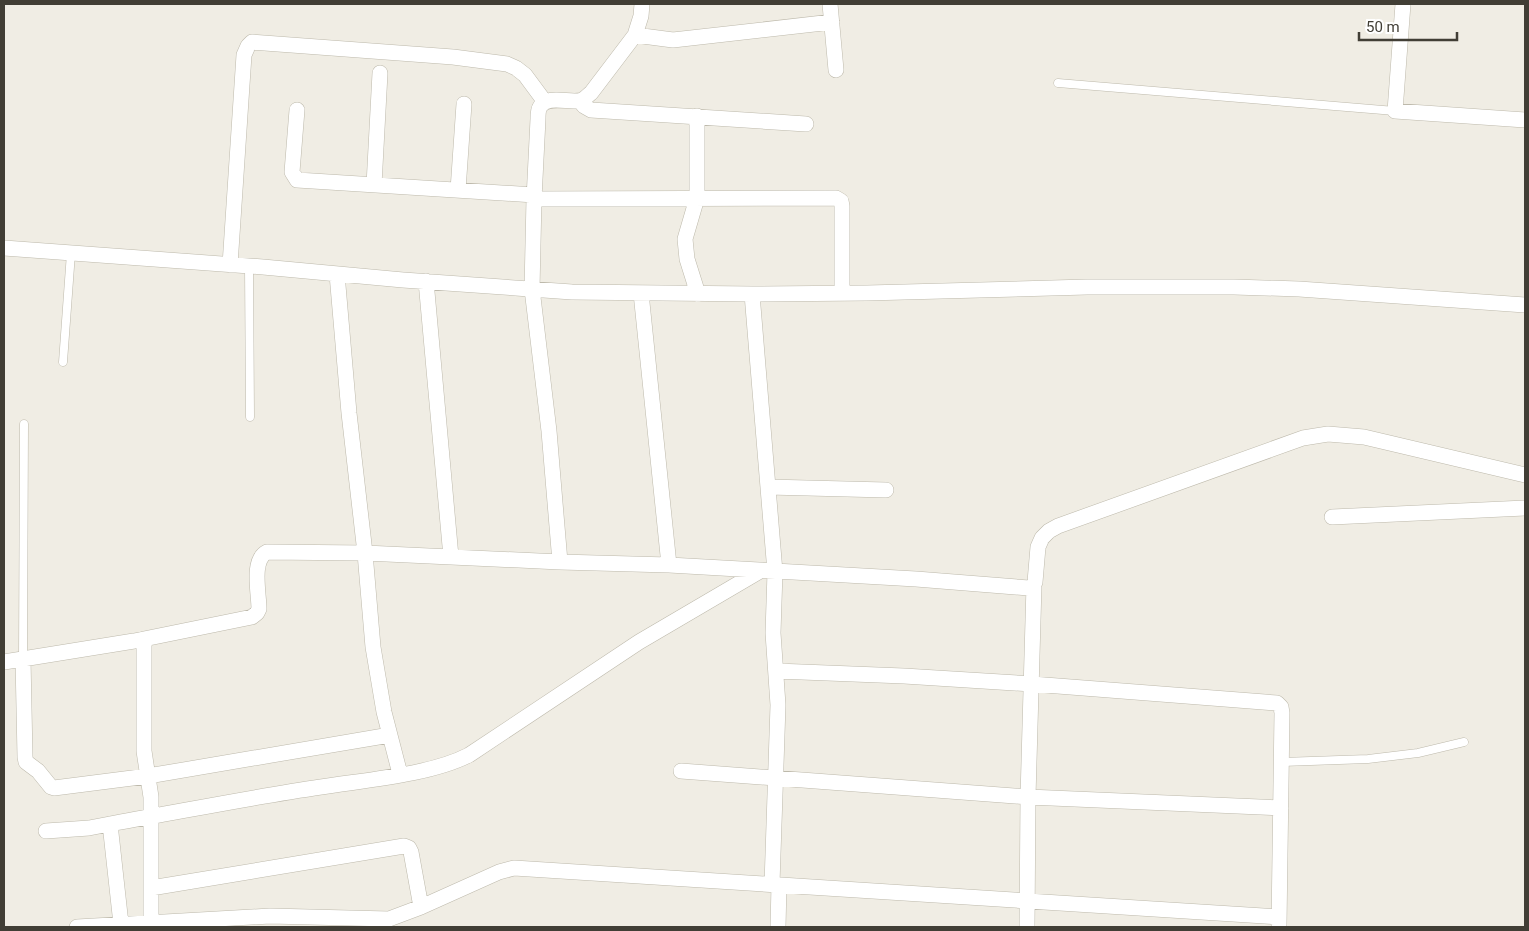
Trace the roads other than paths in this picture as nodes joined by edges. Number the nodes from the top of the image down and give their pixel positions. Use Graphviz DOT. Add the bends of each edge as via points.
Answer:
graph roads {
  1 [pos="642,4"];
  2 [pos="830,4"];
  3 [pos="1403,4"];
  4 [pos="832,22"];
  5 [pos="635,35"];
  6 [pos="836,70"];
  7 [pos="380,73"];
  8 [pos="1058,83"];
  9 [pos="580,101"];
  10 [pos="544,102"];
  11 [pos="464,104"];
  12 [pos="297,110"];
  13 [pos="1395,110"];
  14 [pos="1525,120"];
  15 [pos="696,121"];
  16 [pos="806,124"];
  17 [pos="374,185"];
  18 [pos="458,190"];
  19 [pos="534,197"];
  20 [pos="696,198"];
  21 [pos="4,248"];
  22 [pos="71,253"];
  23 [pos="230,264"];
  24 [pos="249,266"];
  25 [pos="337,274"];
  26 [pos="426,282"];
  27 [pos="532,289"];
  28 [pos="641,293"];
  29 [pos="842,293"];
  30 [pos="698,294"];
  31 [pos="752,294"];
  32 [pos="1525,306"];
  33 [pos="63,362"];
  34 [pos="250,418"];
  35 [pos="24,424"];
  36 [pos="1525,475"];
  37 [pos="768,487"];
  38 [pos="886,490"];
  39 [pos="1525,508"];
  40 [pos="1332,517"];
  41 [pos="366,553"];
  42 [pos="451,557"];
  43 [pos="560,562"];
  44 [pos="669,566"];
  45 [pos="767,571"];
  46 [pos="1034,585"];
  47 [pos="144,639"];
  48 [pos="23,659"];
  49 [pos="4,662"];
  50 [pos="776,671"];
  51 [pos="1032,684"];
  52 [pos="390,736"];
  53 [pos="1464,742"];
  54 [pos="1282,762"];
  55 [pos="681,771"];
  56 [pos="400,774"];
  57 [pos="148,776"];
  58 [pos="776,779"];
  59 [pos="1028,797"];
  60 [pos="1281,808"];
  61 [pos="151,817"];
  62 [pos="110,824"];
  63 [pos="46,831"];
  64 [pos="776,884"];
  65 [pos="151,888"];
  66 [pos="1028,902"];
  67 [pos="421,907"];
  68 [pos="396,922"];
  69 [pos="1279,922"];
  70 [pos="151,923"];
  71 [pos="121,924"];
  72 [pos="207,924"];
  73 [pos="77,927"];
  74 [pos="778,927"];
  75 [pos="1027,927"];
  1 -- 5 [label="street"];
  2 -- 4 [label="street"];
  3 -- 13 [label="street"];
  4 -- 5 [label="street" via="674,40"];
  4 -- 6 [label="street"];
  5 -- 9 [label="street" via="591,92"];
  7 -- 17 [label="street"];
  8 -- 13 [label="lane"];
  9 -- 10 [label="street"];
  9 -- 15 [label="street" via="591,110"];
  10 -- 19 [label="street" via="538,118"];
  10 -- 23 [label="street" via="525,75 507,64 252,42 244,55"];
  11 -- 18 [label="street"];
  12 -- 17 [label="street" via="292,172 297,180"];
  13 -- 14 [label="street"];
  15 -- 16 [label="street"];
  15 -- 20 [label="street"];
  17 -- 18 [label="street"];
  18 -- 19 [label="street"];
  19 -- 20 [label="street"];
  19 -- 27 [label="street"];
  20 -- 29 [label="street" via="831,198 841,201"];
  20 -- 30 [label="street" via="686,247"];
  21 -- 22 [label="street"];
  22 -- 23 [label="street"];
  22 -- 33 [label="lane"];
  23 -- 24 [label="street"];
  24 -- 25 [label="street"];
  24 -- 34 [label="lane"];
  25 -- 26 [label="street"];
  25 -- 41 [label="street"];
  26 -- 27 [label="street"];
  26 -- 42 [label="street"];
  27 -- 28 [label="street"];
  27 -- 43 [label="street"];
  28 -- 30 [label="street"];
  28 -- 44 [label="street"];
  29 -- 31 [label="street"];
  29 -- 32 [label="street" via="1234,287"];
  30 -- 31 [label="street"];
  31 -- 37 [label="street"];
  35 -- 48 [label="lane"];
  36 -- 46 [label="street" via="1364,437 1315,435 1049,531 1038,547"];
  37 -- 38 [label="street"];
  37 -- 45 [label="street"];
  39 -- 40 [label="street"];
  41 -- 42 [label="street"];
  41 -- 47 [label="street" via="267,552 262,555 257,568 257,613 245,619"];
  41 -- 52 [label="street" via="373,647"];
  42 -- 43 [label="street"];
  43 -- 44 [label="street"];
  44 -- 45 [label="street"];
  45 -- 46 [label="street" via="1029,588"];
  45 -- 50 [label="street"];
  45 -- 56 [label="street" via="639,642 469,755 448,764"];
  46 -- 51 [label="street"];
  47 -- 48 [label="street"];
  47 -- 57 [label="street" via="144,751"];
  48 -- 49 [label="street"];
  48 -- 57 [label="street" via="26,762 51,787 58,789"];
  50 -- 51 [label="street"];
  50 -- 58 [label="street"];
  51 -- 54 [label="street" via="1277,703 1282,713"];
  51 -- 59 [label="street"];
  52 -- 56 [label="street"];
  52 -- 57 [label="street"];
  53 -- 54 [label="lane" via="1418,753 1368,759"];
  54 -- 60 [label="street"];
  55 -- 58 [label="street"];
  56 -- 61 [label="street"];
  57 -- 61 [label="street"];
  58 -- 59 [label="street"];
  58 -- 64 [label="street"];
  59 -- 60 [label="street"];
  59 -- 66 [label="street"];
  60 -- 69 [label="street"];
  61 -- 62 [label="street"];
  61 -- 65 [label="street"];
  62 -- 63 [label="street"];
  62 -- 71 [label="street"];
  64 -- 66 [label="street"];
  64 -- 67 [label="street" via="514,868"];
  64 -- 74 [label="street"];
  65 -- 67 [label="street" via="404,846 411,852"];
  65 -- 70 [label="street"];
  66 -- 69 [label="street"];
  66 -- 75 [label="street"];
  67 -- 68 [label="street"];
  68 -- 72 [label="street" via="270,916"];
  70 -- 71 [label="street"];
  70 -- 72 [label="street"];
  71 -- 73 [label="street"];
}
